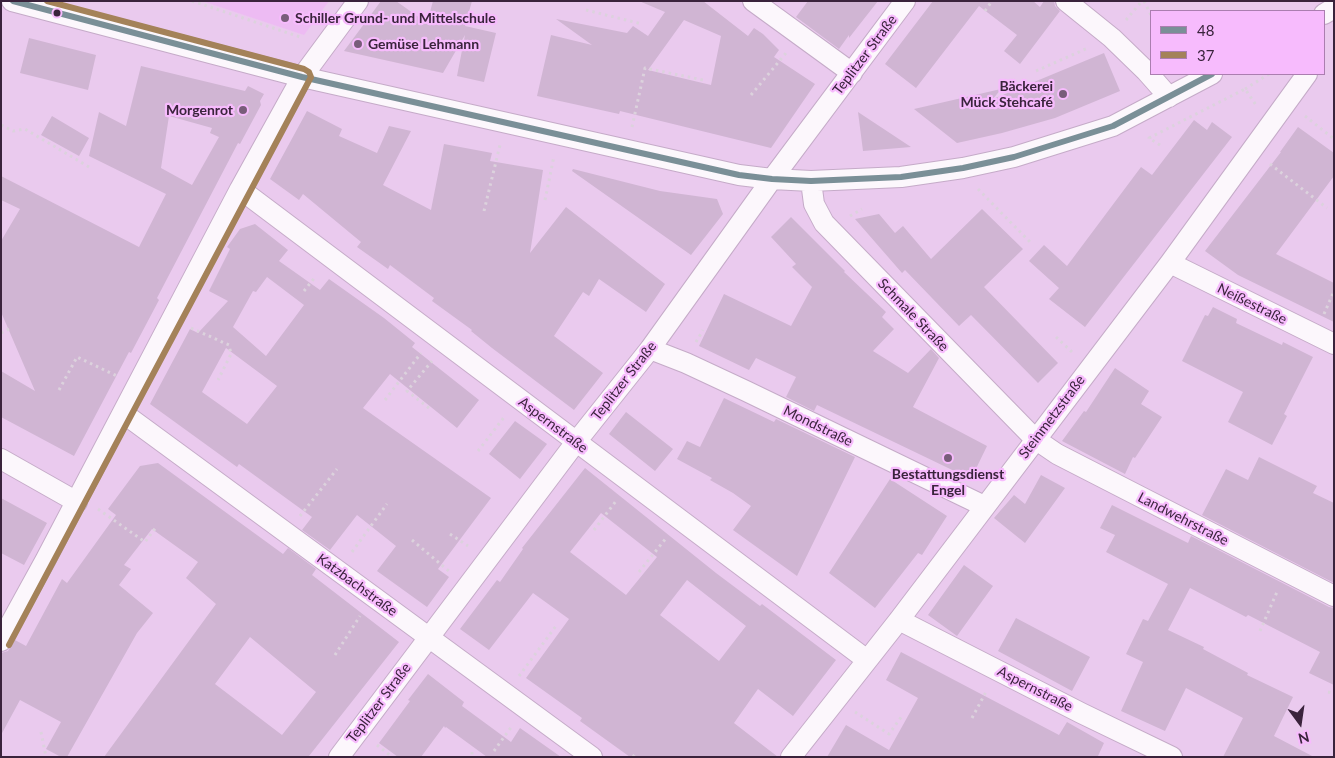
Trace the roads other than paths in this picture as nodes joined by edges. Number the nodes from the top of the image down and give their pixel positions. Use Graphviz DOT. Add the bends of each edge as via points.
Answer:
graph roads {
  1 [pos="12,1"];
  2 [pos="358,1"];
  3 [pos="753,1"];
  4 [pos="905,1"];
  5 [pos="1066,1"];
  6 [pos="852,73"];
  7 [pos="1210,75"];
  8 [pos="1306,75"];
  9 [pos="302,77"];
  10 [pos="1169,97"];
  11 [pos="772,179"];
  12 [pos="811,180"];
  13 [pos="240,189"];
  14 [pos="1170,263"];
  15 [pos="1334,344"];
  16 [pos="650,349"];
  17 [pos="123,413"];
  18 [pos="1035,439"];
  19 [pos="576,442"];
  20 [pos="1,459"];
  21 [pos="78,499"];
  22 [pos="984,506"];
  23 [pos="1334,596"];
  24 [pos="899,620"];
  25 [pos="429,638"];
  26 [pos="1,641"];
  27 [pos="867,660"];
  28 [pos="1164,755"];
  29 [pos="339,757"];
  30 [pos="592,757"];
  31 [pos="791,757"];
  1 -- 9 [label="street"];
  2 -- 9 [label="street"];
  3 -- 6 [label="street"];
  4 -- 6 [label="street, Teplitzer Straße"];
  5 -- 10 [label="street" via="1112,38"];
  6 -- 11 [label="street, Teplitzer Straße"];
  7 -- 10 [label="street"];
  8 -- 14 [label="street, Steinmetzstraße"];
  9 -- 11 [label="street" via="739,175"];
  9 -- 13 [label="street"];
  10 -- 12 [label="street" via="1113,126 1014,157 901,177"];
  11 -- 12 [label="street"];
  11 -- 16 [label="street, Teplitzer Straße"];
  12 -- 18 [label="street, Schmale Straße" via="814,204 824,224"];
  13 -- 17 [label="street"];
  13 -- 19 [label="street, Aspernstraße"];
  14 -- 15 [label="street, Neißestraße"];
  14 -- 18 [label="street, Steinmetzstraße"];
  16 -- 19 [label="street, Teplitzer Straße"];
  16 -- 22 [label="street, Mondstraße" via="738,387"];
  17 -- 21 [label="street"];
  17 -- 25 [label="street, Katzbachstraße"];
  18 -- 22 [label="street, Steinmetzstraße"];
  18 -- 23 [label="street, Landwehrstraße" via="1057,454"];
  19 -- 25 [label="street, Teplitzer Straße"];
  19 -- 27 [label="street, Aspernstraße"];
  20 -- 21 [label="street"];
  21 -- 26 [label="street"];
  22 -- 24 [label="street, Steinmetzstraße"];
  24 -- 27 [label="street, Steinmetzstraße"];
  24 -- 28 [label="street, Aspernstraße"];
  25 -- 29 [label="street, Teplitzer Straße"];
  25 -- 30 [label="street, Katzbachstraße"];
  27 -- 31 [label="street, Steinmetzstraße"];
}
